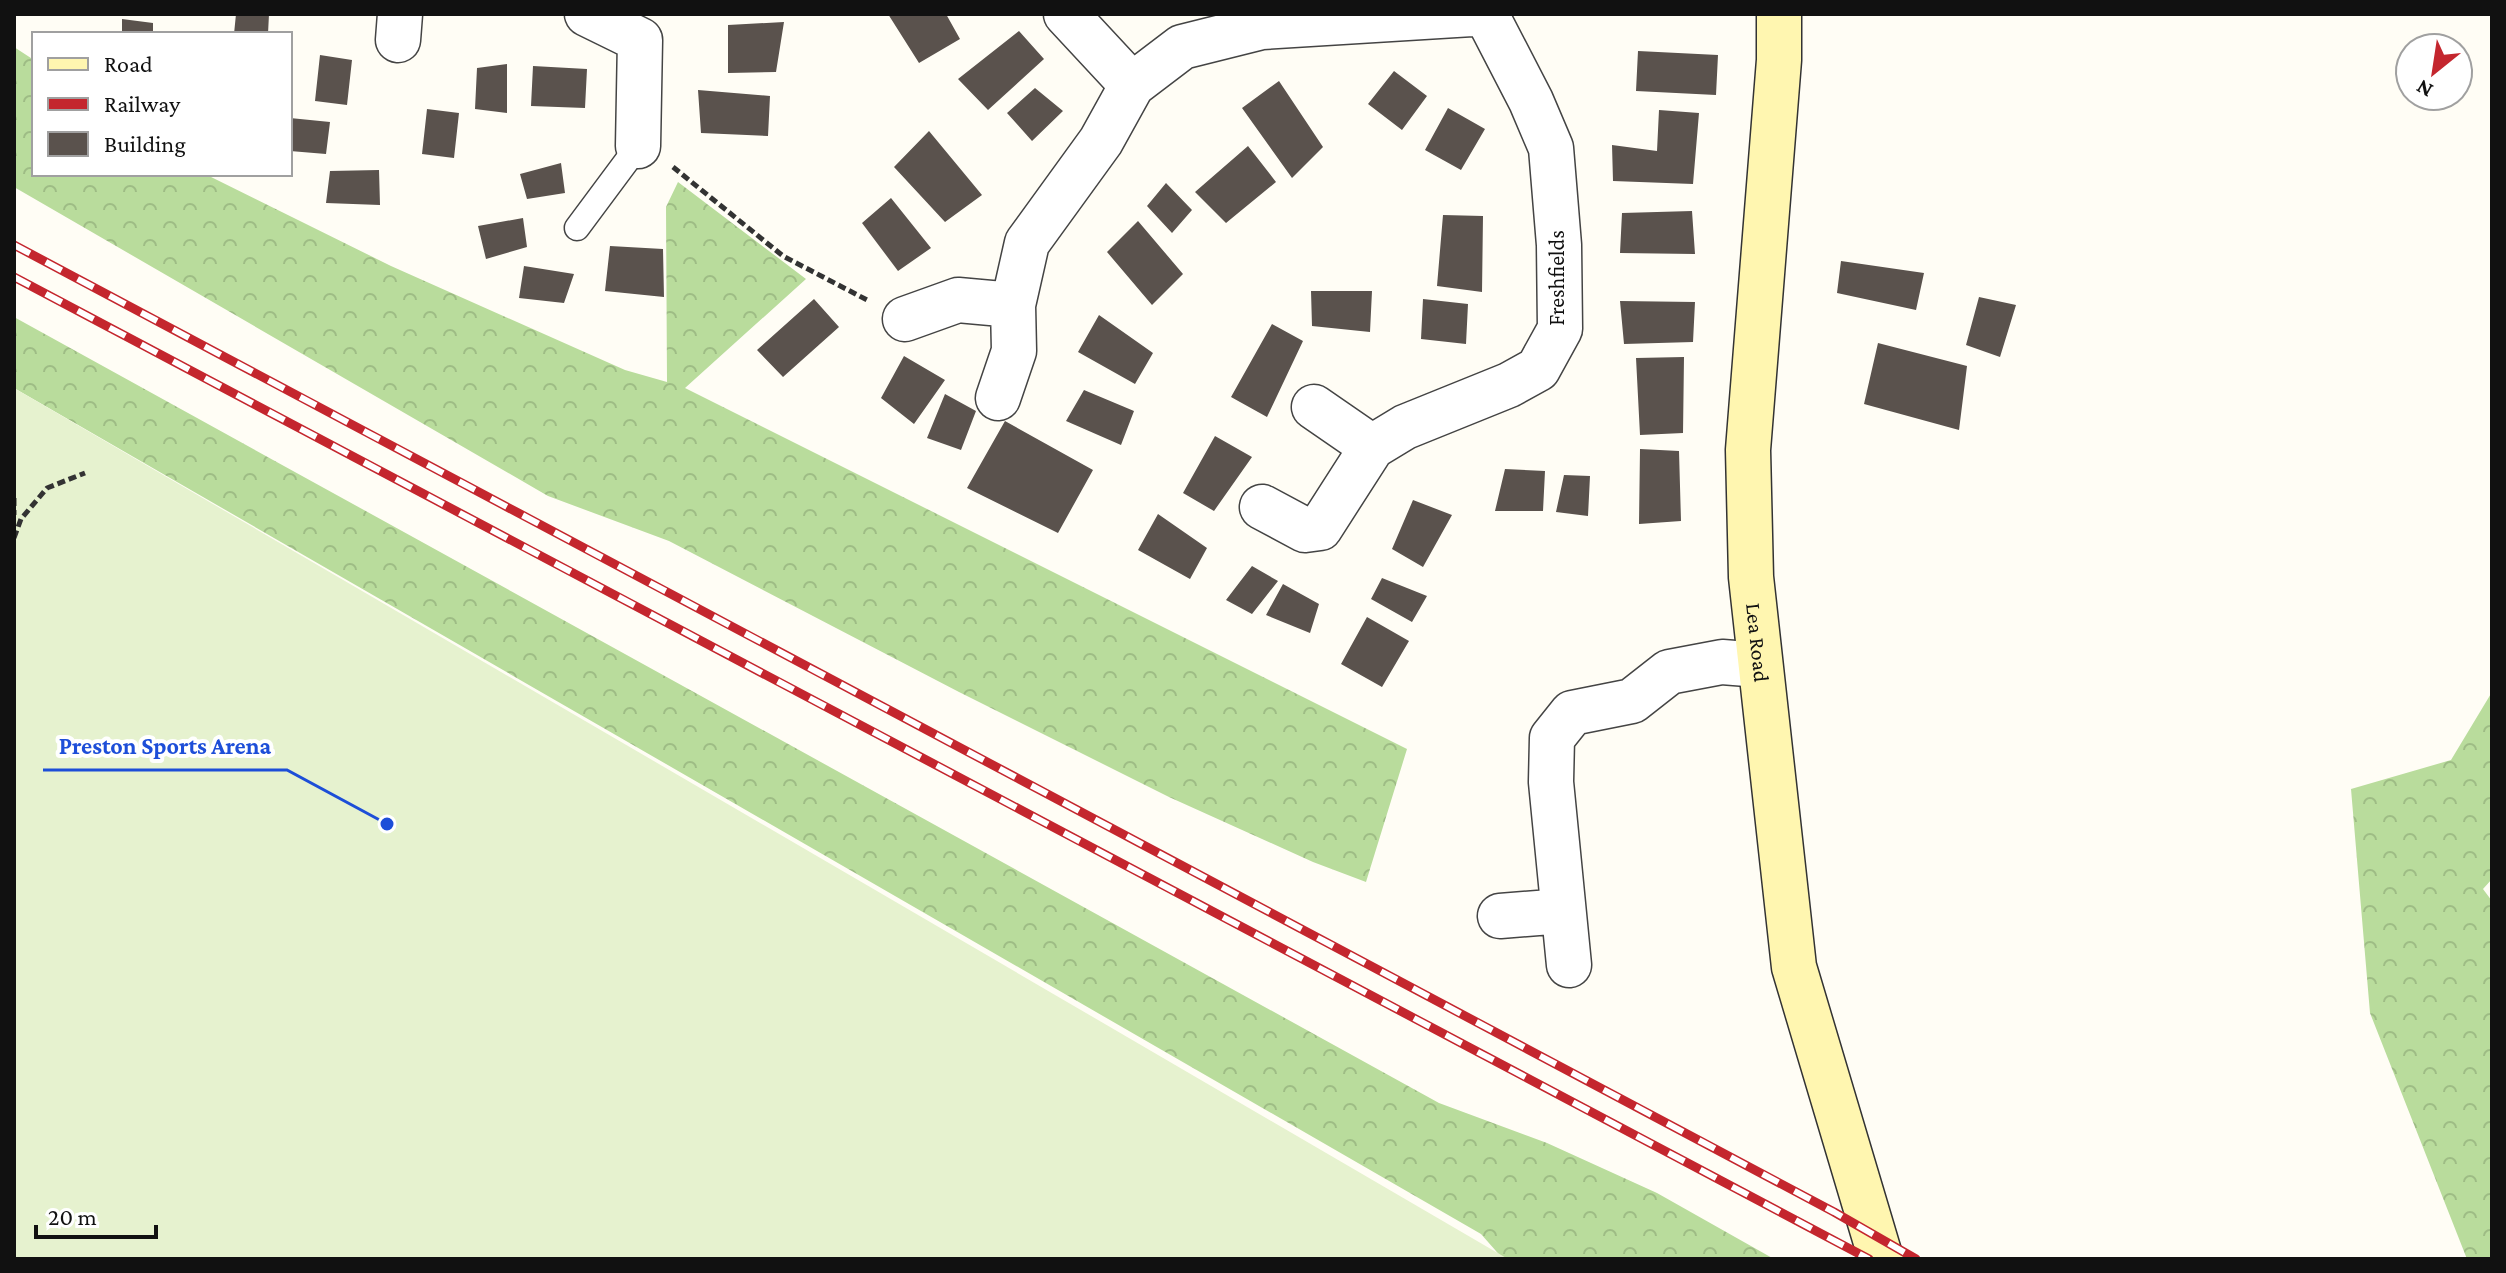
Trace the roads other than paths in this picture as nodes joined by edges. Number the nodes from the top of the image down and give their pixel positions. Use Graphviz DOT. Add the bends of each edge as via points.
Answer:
graph roads {
  1 [pos="587,14"];
  2 [pos="1066,14"];
  3 [pos="1472,14"];
  4 [pos="1486,14"];
  5 [pos="1779,14"];
  6 [pos="652,27"];
  7 [pos="1132,85"];
  8 [pos="638,146"];
  9 [pos="577,228"];
  10 [pos="1013,305"];
  11 [pos="905,319"];
  12 [pos="998,398"];
  13 [pos="1314,407"];
  14 [pos="1372,447"];
  15 [pos="1262,507"];
  16 [pos="1760,665"];
  17 [pos="1563,911"];
  18 [pos="1500,916"];
  19 [pos="1569,965"];
  20 [pos="1881,1259"];
  1 -- 6 [label="street"];
  2 -- 7 [label="street"];
  3 -- 7 [label="street" via="1262,27 1182,47"];
  4 -- 14 [label="street, Freshfields" via="1551,148 1560,329 1538,369 1405,427"];
  5 -- 16 [label="street, Lea Road" via="1748,450 1751,577"];
  6 -- 8 [label="street"];
  7 -- 10 [label="street" via="1101,141 1027,243"];
  8 -- 9 [label="lane"];
  10 -- 11 [label="street" via="958,300"];
  10 -- 12 [label="street" via="1014,351"];
  13 -- 14 [label="street"];
  14 -- 15 [label="street, Freshfields" via="1320,528 1305,530"];
  16 -- 17 [label="street" via="1722,662 1669,672 1632,701 1572,713 1565,721 1552,738 1551,782"];
  16 -- 20 [label="street, Lea Road" via="1794,967"];
  17 -- 18 [label="street"];
  17 -- 19 [label="street"];
}
